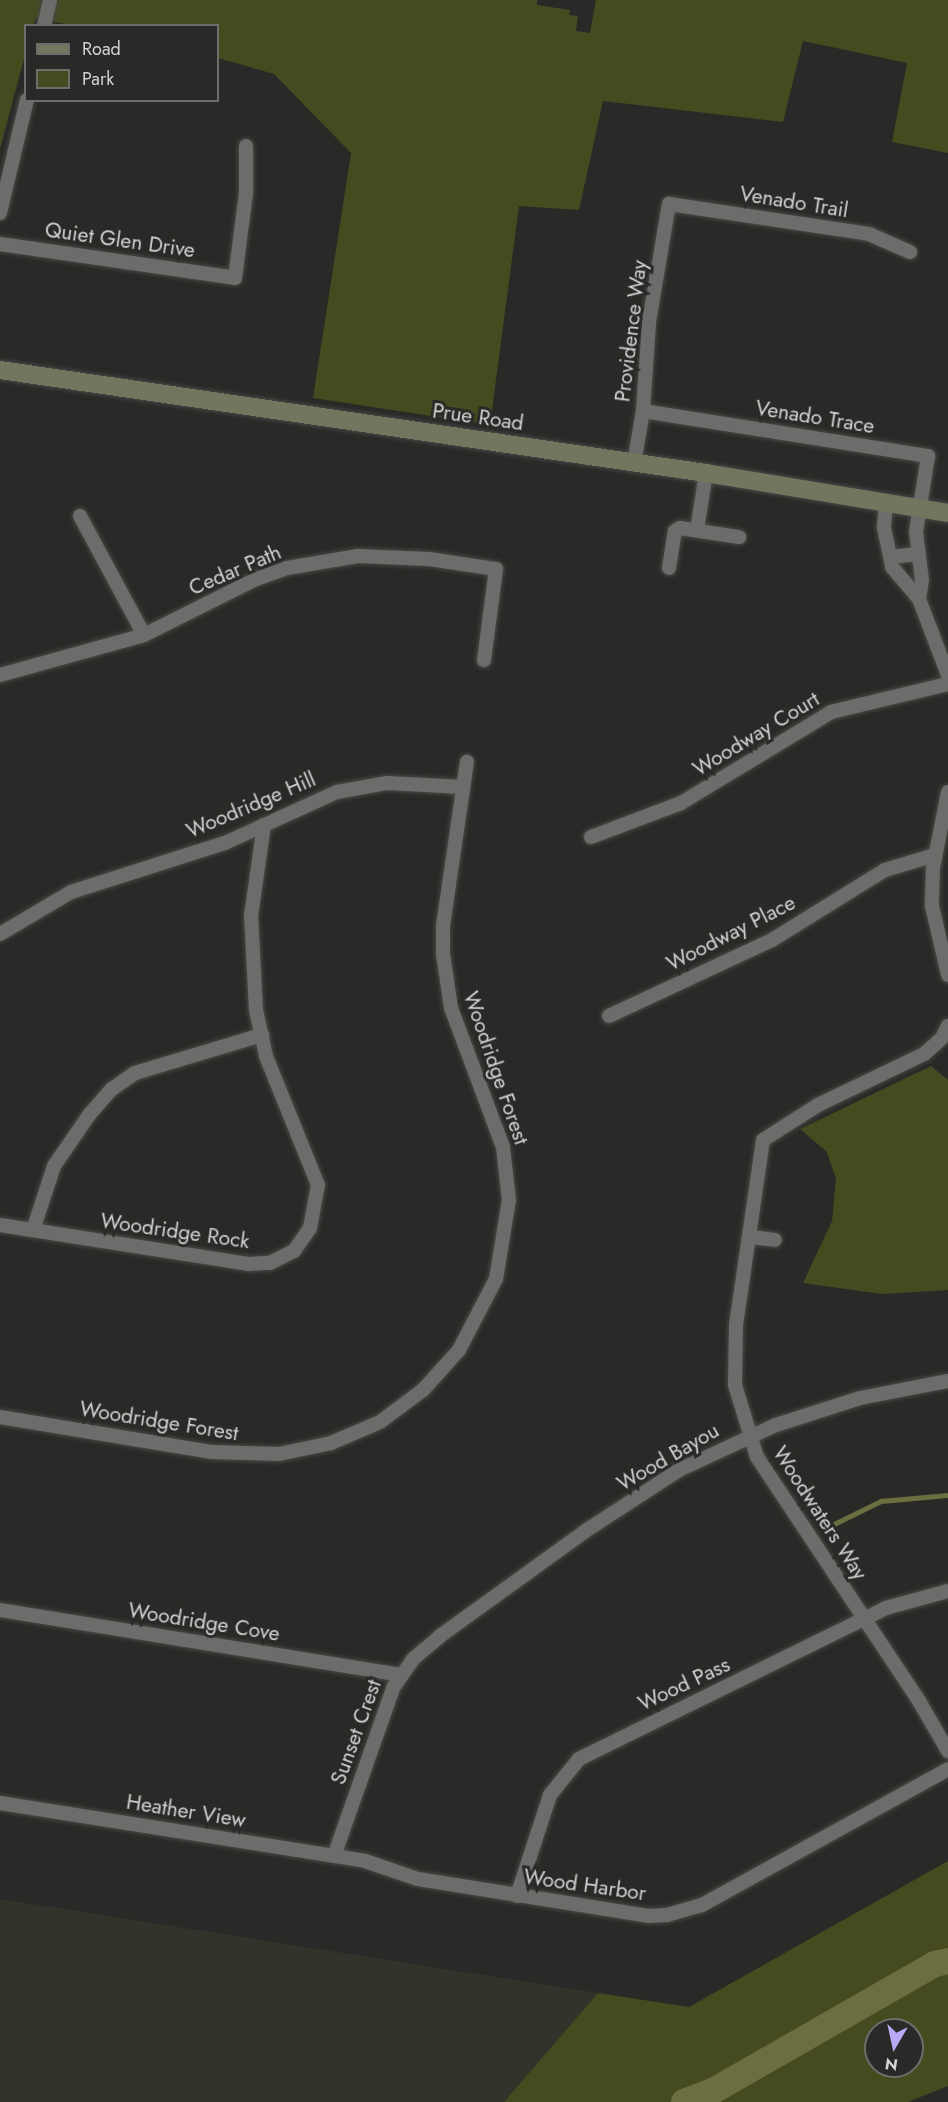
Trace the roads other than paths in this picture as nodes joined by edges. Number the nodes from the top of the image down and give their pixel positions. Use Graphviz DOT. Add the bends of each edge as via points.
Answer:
graph roads {
  1 [pos="50,0"];
  2 [pos="44,24"];
  3 [pos="27,102"];
  4 [pos="246,146"];
  5 [pos="669,204"];
  6 [pos="0,213"];
  7 [pos="0,244"];
  8 [pos="910,252"];
  9 [pos="0,370"];
  10 [pos="643,411"];
  11 [pos="634,463"];
  12 [pos="706,473"];
  13 [pos="886,503"];
  14 [pos="919,509"];
  15 [pos="948,513"];
  16 [pos="81,516"];
  17 [pos="697,530"];
  18 [pos="739,537"];
  19 [pos="918,554"];
  20 [pos="890,557"];
  21 [pos="669,568"];
  22 [pos="919,599"];
  23 [pos="144,635"];
  24 [pos="483,660"];
  25 [pos="0,675"];
  26 [pos="948,675"];
  27 [pos="948,684"];
  28 [pos="467,762"];
  29 [pos="463,787"];
  30 [pos="948,792"];
  31 [pos="264,825"];
  32 [pos="591,837"];
  33 [pos="935,855"];
  34 [pos="0,934"];
  35 [pos="948,975"];
  36 [pos="609,1016"];
  37 [pos="948,1026"];
  38 [pos="262,1035"];
  39 [pos="0,1225"];
  40 [pos="33,1230"];
  41 [pos="751,1237"];
  42 [pos="775,1240"];
  43 [pos="948,1381"];
  44 [pos="0,1417"];
  45 [pos="748,1437"];
  46 [pos="948,1591"];
  47 [pos="0,1610"];
  48 [pos="865,1619"];
  49 [pos="440,1636"];
  50 [pos="400,1675"];
  51 [pos="948,1751"];
  52 [pos="948,1769"];
  53 [pos="0,1803"];
  54 [pos="334,1856"];
  55 [pos="365,1861"];
  56 [pos="517,1896"];
  1 -- 2 [label="street"];
  3 -- 6 [label="street"];
  4 -- 7 [label="street, Quiet Glen Drive" via="246,193 235,278"];
  5 -- 8 [label="street, Venado Trail" via="868,234"];
  5 -- 10 [label="street, Providence Way" via="649,322"];
  9 -- 11 [label="main road, Prue Road"];
  10 -- 11 [label="street, Providence Way"];
  10 -- 14 [label="street, Venado Trace" via="928,456"];
  11 -- 12 [label="main road, Prue Road"];
  12 -- 13 [label="main road, Prue Road"];
  12 -- 17 [label="street"];
  13 -- 14 [label="main road, Prue Road"];
  13 -- 20 [label="street" via="884,528"];
  14 -- 15 [label="main road, Prue Road"];
  14 -- 19 [label="street"];
  16 -- 23 [label="street"];
  17 -- 18 [label="street"];
  17 -- 21 [label="street" via="675,531"];
  19 -- 20 [label="street"];
  19 -- 22 [label="street" via="922,580"];
  20 -- 22 [label="street" via="897,573"];
  22 -- 26 [label="street"];
  23 -- 24 [label="street, Cedar Path" via="254,580 322,560 394,555 496,569"];
  23 -- 25 [label="street, Cedar Path"];
  27 -- 32 [label="street, Woodway Court" via="831,712 681,803"];
  28 -- 29 [label="street, Woodridge Forest"];
  29 -- 31 [label="street, Woodridge Hill" via="413,782 362,786 313,800"];
  29 -- 44 [label="street, Woodridge Forest" via="443,926 445,981 465,1046 496,1121 509,1200 496,1279 459,1350 423,1390 380,1422 331,1443 279,1454 212,1452"];
  30 -- 33 [label="street"];
  31 -- 34 [label="street, Woodridge Hill" via="192,855 71,892"];
  31 -- 38 [label="street, Woodridge Rock" via="251,928 251,963"];
  33 -- 35 [label="street" via="932,906"];
  33 -- 36 [label="street, Woodway Place" via="885,870 772,940"];
  37 -- 41 [label="street, Woodwaters Way" via="942,1038 924,1054 818,1105 763,1140"];
  38 -- 40 [label="street" via="153,1067 112,1089 88,1115 54,1166"];
  38 -- 40 [label="street, Woodridge Rock" via="266,1056 318,1185 310,1228 294,1251 270,1263 248,1264"];
  39 -- 40 [label="street, Woodridge Rock"];
  41 -- 42 [label="street"];
  41 -- 45 [label="street, Woodwaters Way" via="736,1324 735,1385"];
  43 -- 45 [label="street, Wood Bayou" via="860,1398"];
  45 -- 48 [label="street, Woodwaters Way" via="785,1506"];
  45 -- 49 [label="street, Wood Bayou" via="679,1470 590,1528"];
  46 -- 48 [label="street, Wood Pass" via="903,1600"];
  47 -- 50 [label="street, Woodridge Cove"];
  48 -- 51 [label="street, Woodwaters Way"];
  48 -- 56 [label="street, Wood Pass" via="579,1759 550,1795"];
  49 -- 50 [label="street, Sunset Crest"];
  50 -- 54 [label="street, Sunset Crest"];
  52 -- 56 [label="street, Wood Harbor" via="690,1910 648,1916"];
  53 -- 54 [label="street, Heather View"];
  54 -- 55 [label="street, Heather View"];
  55 -- 56 [label="street, Wood Harbor" via="418,1879"];
}
